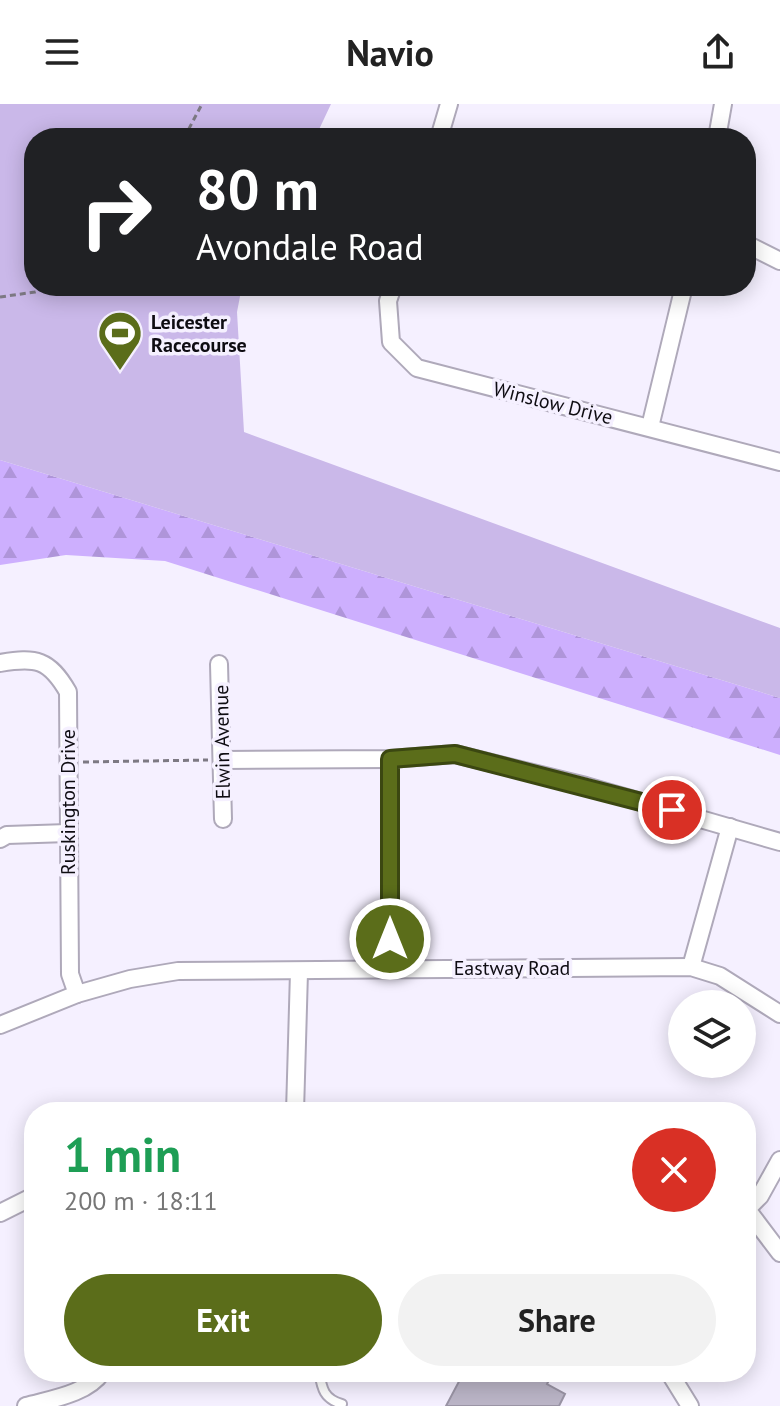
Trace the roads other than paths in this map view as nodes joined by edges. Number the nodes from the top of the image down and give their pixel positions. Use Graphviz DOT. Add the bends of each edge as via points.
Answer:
graph roads {
  1 [pos="449,104"];
  2 [pos="723,104"];
  3 [pos="442,128"];
  4 [pos="719,128"];
  5 [pos="756,249"];
  6 [pos="780,261"];
  7 [pos="390,296"];
  8 [pos="682,296"];
  9 [pos="650,427"];
  10 [pos="780,462"];
  11 [pos="0,663"];
  12 [pos="219,664"];
  13 [pos="390,759"];
  14 [pos="223,760"];
  15 [pos="223,819"];
  16 [pos="730,827"];
  17 [pos="68,833"];
  18 [pos="0,839"];
  19 [pos="780,842"];
  20 [pos="691,967"];
  21 [pos="390,969"];
  22 [pos="299,972"];
  23 [pos="77,994"];
  24 [pos="780,1014"];
  25 [pos="0,1025"];
  26 [pos="295,1102"];
  27 [pos="780,1160"];
  28 [pos="756,1200"];
  29 [pos="24,1201"];
  30 [pos="0,1213"];
  31 [pos="756,1222"];
  32 [pos="780,1253"];
  33 [pos="95,1382"];
  34 [pos="321,1382"];
  35 [pos="675,1382"];
  36 [pos="342,1404"];
  37 [pos="26,1406"];
  38 [pos="690,1406"];
  1 -- 3 [label="street"];
  2 -- 4 [label="street"];
  5 -- 6 [label="street"];
  7 -- 9 [label="street, Winslow Drive" via="391,342 417,368"];
  8 -- 9 [label="street"];
  9 -- 10 [label="street, Winslow Drive"];
  11 -- 17 [label="street, Ruskington Drive" via="29,658 56,672 68,692"];
  12 -- 14 [label="street, Elwin Avenue"];
  13 -- 14 [label="street"];
  13 -- 16 [label="street" via="455,754"];
  13 -- 21 [label="street"];
  14 -- 15 [label="street, Elwin Avenue"];
  16 -- 19 [label="street"];
  16 -- 20 [label="street"];
  17 -- 18 [label="street"];
  17 -- 23 [label="street, Ruskington Drive" via="70,974"];
  20 -- 21 [label="street, Eastway Road"];
  20 -- 24 [label="street, Eastway Road" via="720,976"];
  21 -- 22 [label="street, Eastway Road"];
  22 -- 23 [label="street, Eastway Road" via="178,971"];
  22 -- 26 [label="street"];
  23 -- 25 [label="street, Eastway Road"];
  27 -- 28 [label="street"];
  29 -- 30 [label="street"];
  31 -- 32 [label="street"];
  33 -- 37 [label="street"];
  34 -- 36 [label="lane" via="323,1393"];
  35 -- 38 [label="street"];
}
